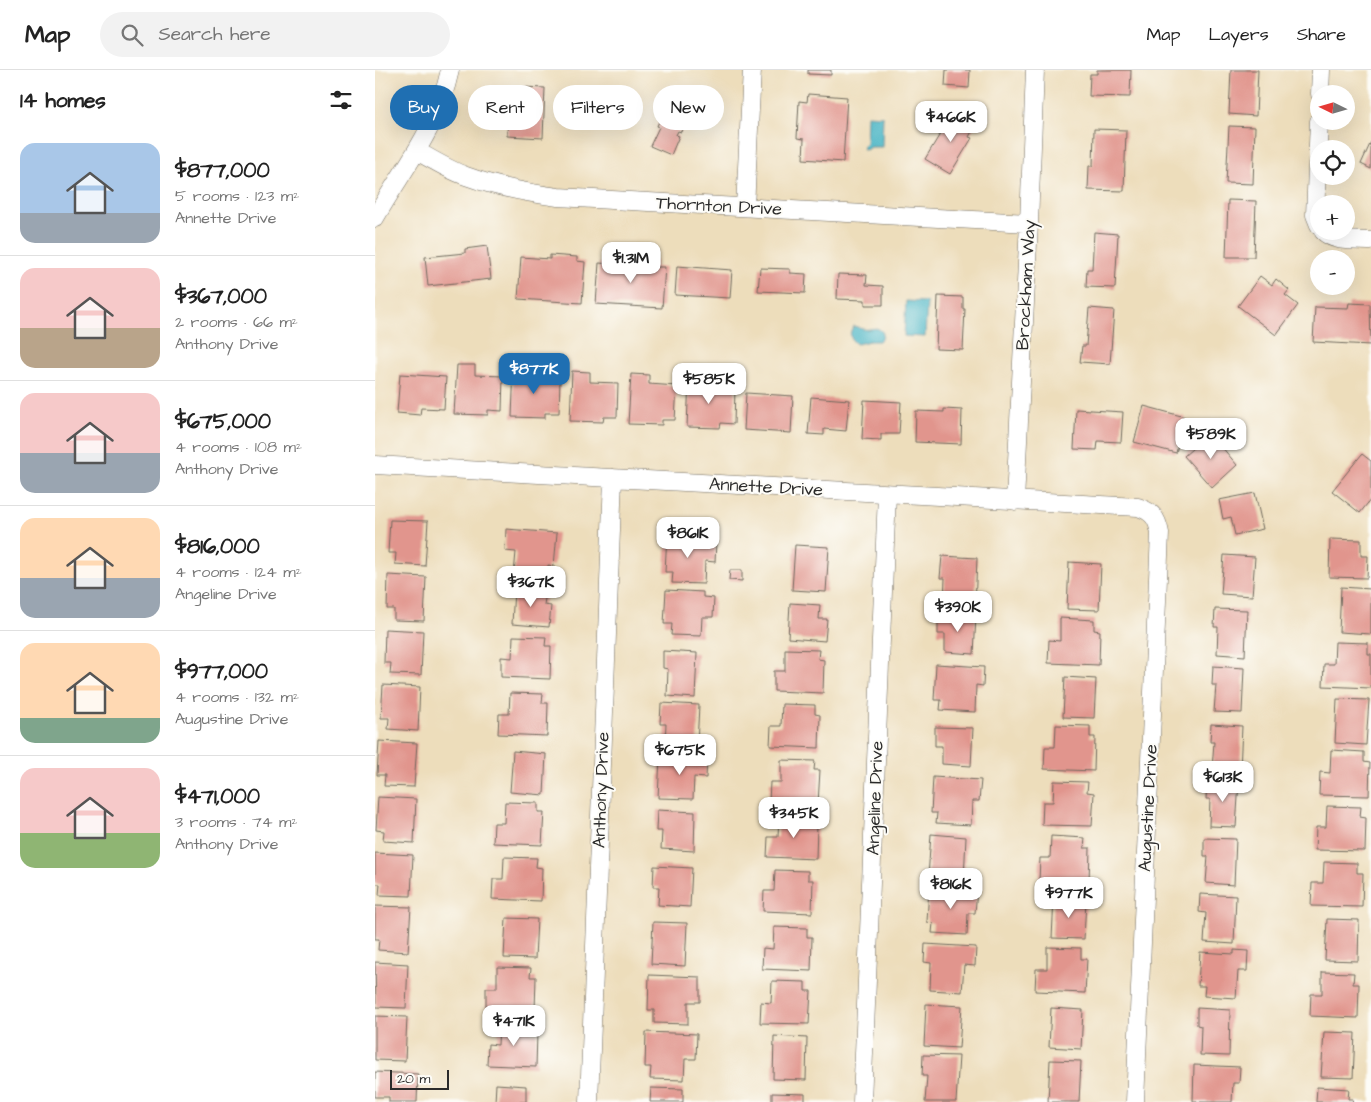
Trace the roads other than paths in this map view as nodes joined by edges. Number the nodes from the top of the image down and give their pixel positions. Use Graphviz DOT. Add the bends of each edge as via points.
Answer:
graph roads {
  1 [pos="450,70"];
  2 [pos="751,70"];
  3 [pos="1035,70"];
  4 [pos="1321,70"];
  5 [pos="1320,85"];
  6 [pos="1319,130"];
  7 [pos="417,152"];
  8 [pos="1316,195"];
  9 [pos="745,207"];
  10 [pos="375,218"];
  11 [pos="1029,223"];
  12 [pos="1355,240"];
  13 [pos="1371,241"];
  14 [pos="375,465"];
  15 [pos="613,478"];
  16 [pos="887,494"];
  17 [pos="1015,501"];
  18 [pos="1154,516"];
  19 [pos="589,1102"];
  20 [pos="862,1102"];
  21 [pos="1135,1102"];
  1 -- 7 [label="street" via="439,109"];
  2 -- 9 [label="street"];
  3 -- 11 [label="street, Brockham Way"];
  4 -- 5 [label="street"];
  6 -- 8 [label="street"];
  7 -- 9 [label="street, Thornton Drive" via="466,176 532,193"];
  7 -- 10 [label="street"];
  9 -- 11 [label="street, Thornton Drive"];
  11 -- 17 [label="street, Brockham Way"];
  12 -- 13 [label="street"];
  14 -- 15 [label="street, Annette Drive"];
  15 -- 16 [label="street, Annette Drive"];
  15 -- 19 [label="street, Anthony Drive"];
  16 -- 17 [label="street, Annette Drive"];
  16 -- 20 [label="street, Angeline Drive"];
  17 -- 18 [label="street, Annette Drive" via="1138,507"];
  18 -- 21 [label="street, Augustine Drive" via="1160,533"];
}
